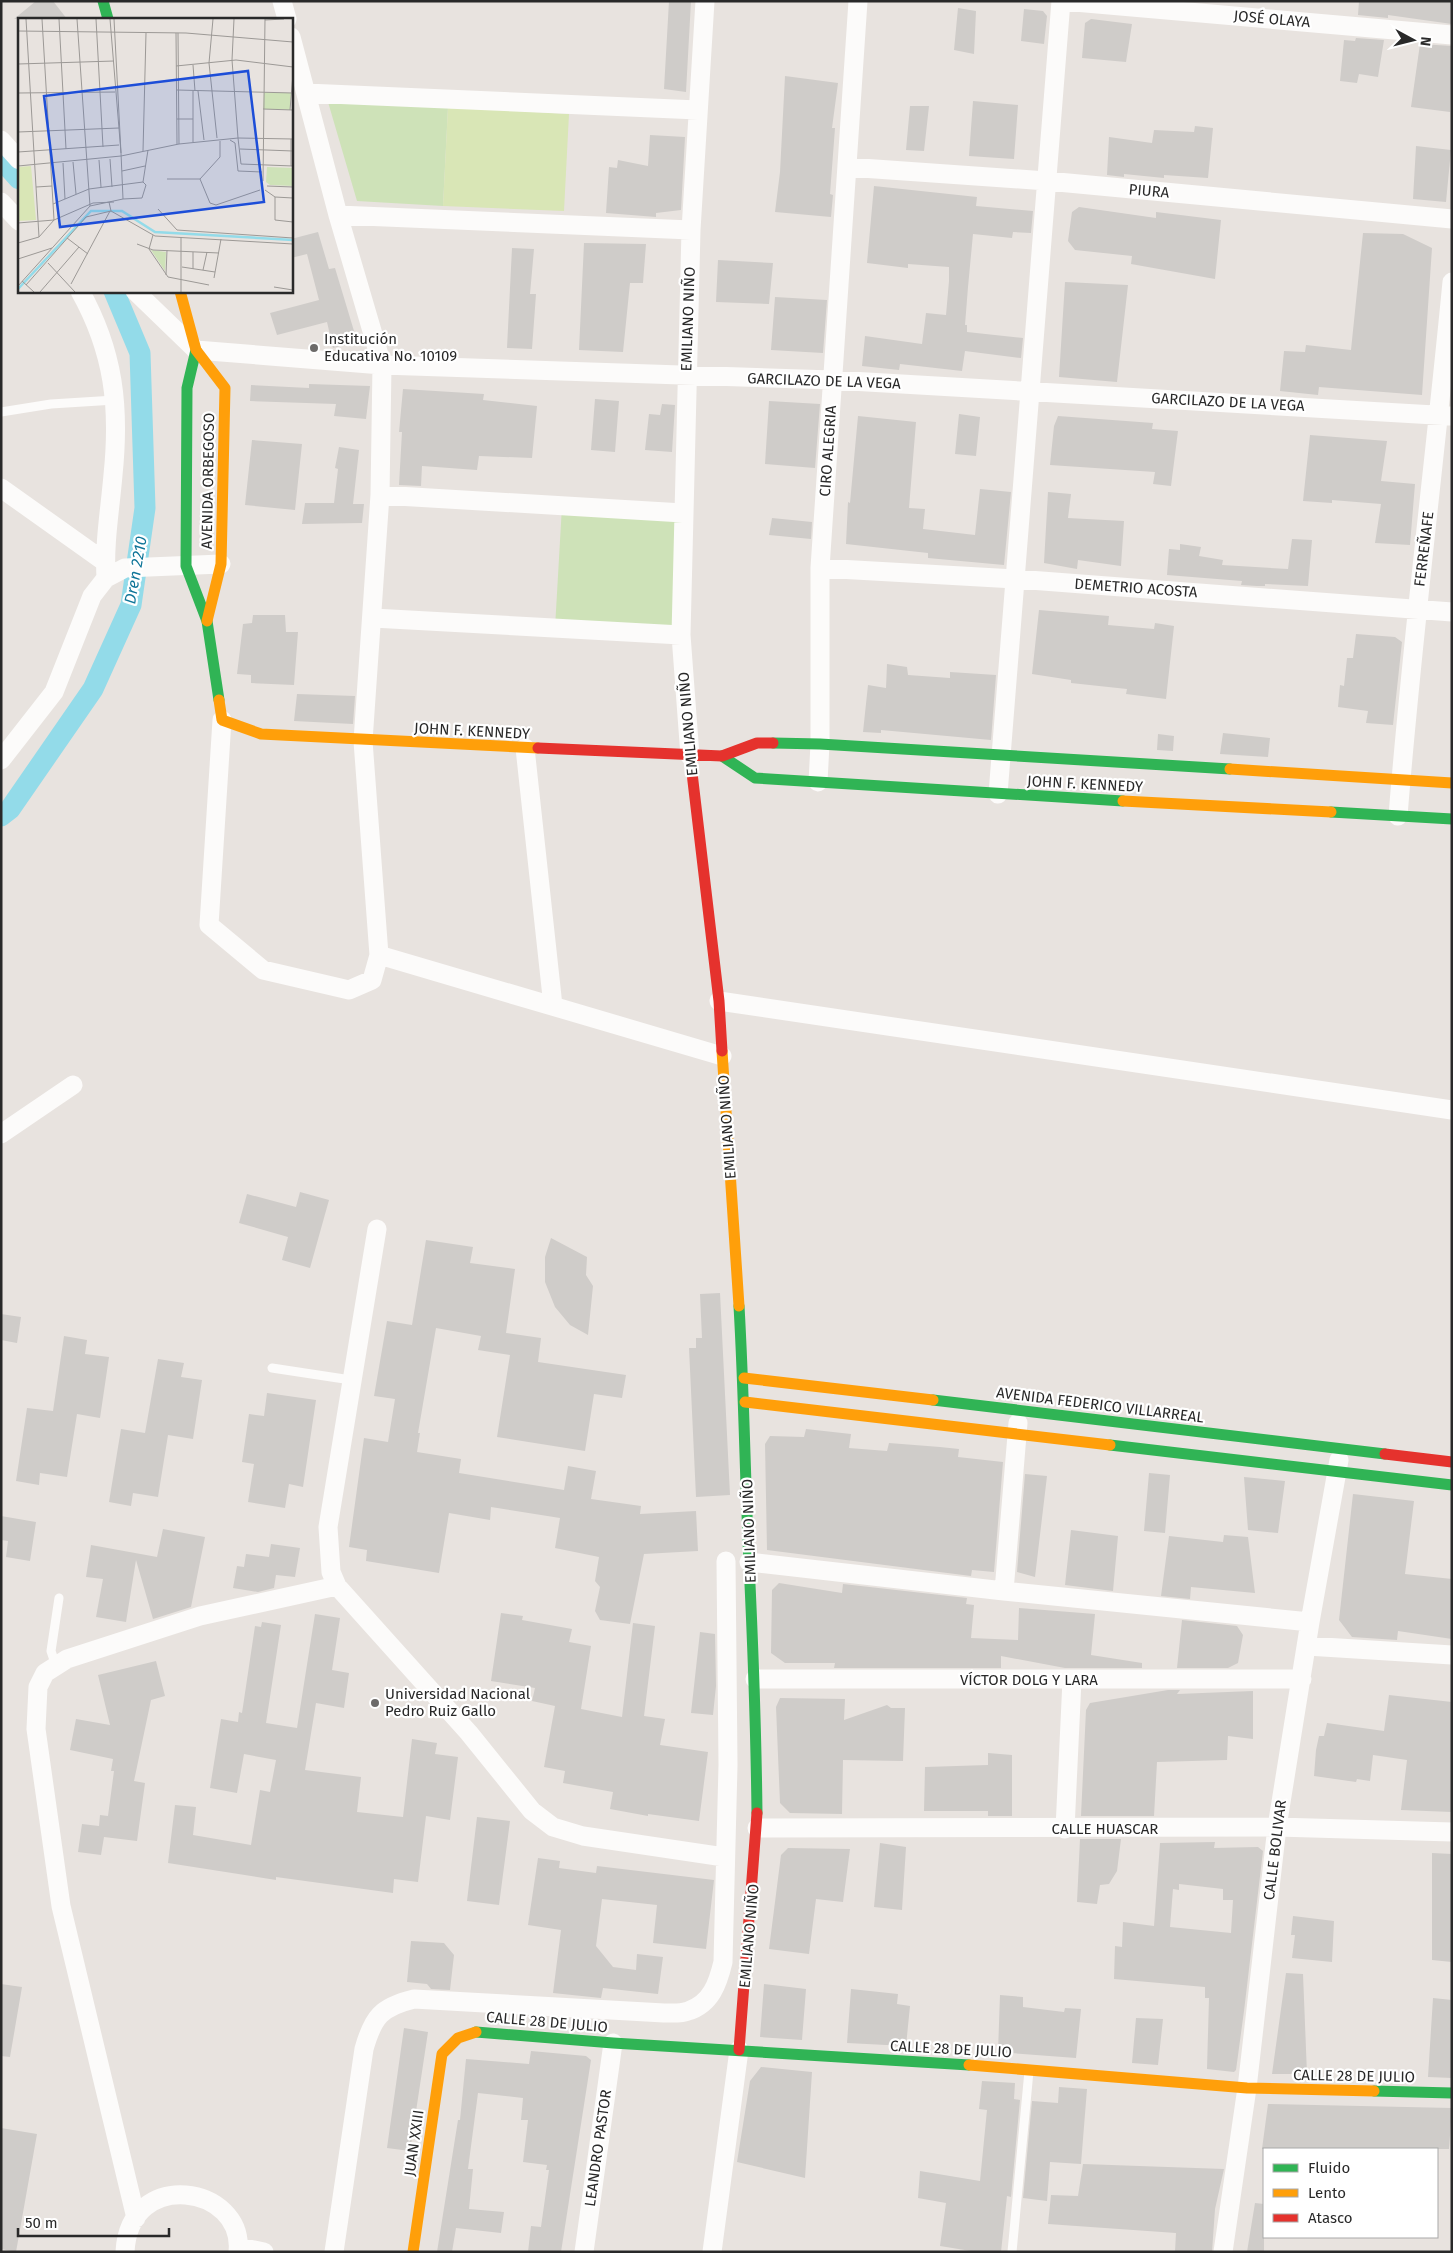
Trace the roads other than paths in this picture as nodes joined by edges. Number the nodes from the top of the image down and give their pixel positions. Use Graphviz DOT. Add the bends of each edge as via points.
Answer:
graph roads {
  1 [pos="104,1"];
  2 [pos="282,1"];
  3 [pos="705,1"];
  4 [pos="858,1"];
  5 [pos="1062,1"];
  6 [pos="108,18"];
  7 [pos="286,18"];
  8 [pos="1452,35"];
  9 [pos="292,41"];
  10 [pos="306,93"];
  11 [pos="698,110"];
  12 [pos="1,140"];
  13 [pos="18,159"];
  14 [pos="847,166"];
  15 [pos="1047,181"];
  16 [pos="1,202"];
  17 [pos="338,215"];
  18 [pos="1452,219"];
  19 [pos="18,220"];
  20 [pos="691,230"];
  21 [pos="1452,282"];
  22 [pos="80,292"];
  23 [pos="137,292"];
  24 [pos="180,292"];
  25 [pos="196,350"];
  26 [pos="382,365"];
  27 [pos="686,377"];
  28 [pos="833,380"];
  29 [pos="1030,390"];
  30 [pos="115,400"];
  31 [pos="1,412"];
  32 [pos="1446,415"];
  33 [pos="1,488"];
  34 [pos="380,495"];
  35 [pos="683,513"];
  36 [pos="221,564"];
  37 [pos="186,566"];
  38 [pos="820,568"];
  39 [pos="106,570"];
  40 [pos="1015,579"];
  41 [pos="1416,609"];
  42 [pos="1452,612"];
  43 [pos="373,618"];
  44 [pos="206,621"];
  45 [pos="681,636"];
  46 [pos="222,720"];
  47 [pos="364,741"];
  48 [pos="820,744"];
  49 [pos="525,748"];
  50 [pos="690,756"];
  51 [pos="722,756"];
  52 [pos="1001,756"];
  53 [pos="1,760"];
  54 [pos="1401,780"];
  55 [pos="818,782"];
  56 [pos="1452,783"];
  57 [pos="998,794"];
  58 [pos="1398,816"];
  59 [pos="1452,819"];
  60 [pos="379,955"];
  61 [pos="718,1001"];
  62 [pos="553,1006"];
  63 [pos="722,1056"];
  64 [pos="73,1085"];
  65 [pos="1452,1110"];
  66 [pos="1,1134"];
  67 [pos="377,1229"];
  68 [pos="272,1368"];
  69 [pos="744,1378"];
  70 [pos="352,1380"];
  71 [pos="745,1402"];
  72 [pos="1020,1411"];
  73 [pos="1017,1434"];
  74 [pos="1340,1449"];
  75 [pos="1452,1462"];
  76 [pos="1338,1471"];
  77 [pos="1452,1484"];
  78 [pos="726,1561"];
  79 [pos="749,1562"];
  80 [pos="337,1586"];
  81 [pos="1004,1592"];
  82 [pos="59,1598"];
  83 [pos="1310,1622"];
  84 [pos="1307,1646"];
  85 [pos="1452,1655"];
  86 [pos="56,1666"];
  87 [pos="1302,1679"];
  88 [pos="756,1680"];
  89 [pos="1072,1680"];
  90 [pos="757,1828"];
  91 [pos="1277,1828"];
  92 [pos="1065,1829"];
  93 [pos="1452,1832"];
  94 [pos="724,1857"];
  95 [pos="451,2042"];
  96 [pos="613,2044"];
  97 [pos="739,2050"];
  98 [pos="1029,2069"];
  99 [pos="1247,2088"];
  100 [pos="1452,2093"];
  101 [pos="136,2218"];
  102 [pos="239,2250"];
  103 [pos="126,2252"];
  104 [pos="264,2252"];
  105 [pos="334,2252"];
  106 [pos="413,2252"];
  107 [pos="584,2252"];
  108 [pos="712,2252"];
  109 [pos="1012,2252"];
  110 [pos="1223,2252"];
  1 -- 6 [label="street"];
  2 -- 7 [label="street"];
  3 -- 11 [label="street, EMILIANO NIÑO"];
  4 -- 14 [label="street, CIRO ALEGRIA"];
  5 -- 8 [label="street, JOSÉ OLAYA"];
  5 -- 15 [label="street"];
  9 -- 10 [label="street"];
  10 -- 11 [label="street"];
  10 -- 17 [label="street"];
  11 -- 20 [label="street, EMILIANO NIÑO"];
  12 -- 13 [label="street"];
  14 -- 15 [label="street, PIURA"];
  14 -- 28 [label="street, CIRO ALEGRIA"];
  15 -- 18 [label="street, PIURA"];
  15 -- 29 [label="street"];
  16 -- 19 [label="street"];
  17 -- 20 [label="street"];
  17 -- 26 [label="street"];
  20 -- 27 [label="street, EMILIANO NIÑO"];
  21 -- 32 [label="street, FERREÑAFE"];
  22 -- 30 [label="street" via="105,346"];
  23 -- 25 [label="street"];
  24 -- 25 [label="street, AVENIDA ORBEGOSO"];
  25 -- 26 [label="street, GARCILAZO DE LA VEGA"];
  25 -- 36 [label="street, AVENIDA ORBEGOSO" via="225,388"];
  25 -- 37 [label="street, AVENIDA ORBEGOSO" via="187,388"];
  26 -- 27 [label="street, GARCILAZO DE LA VEGA"];
  26 -- 34 [label="street"];
  27 -- 28 [label="street, GARCILAZO DE LA VEGA"];
  27 -- 35 [label="street, EMILIANO NIÑO"];
  28 -- 29 [label="street, GARCILAZO DE LA VEGA"];
  28 -- 38 [label="street, CIRO ALEGRIA"];
  29 -- 32 [label="street, GARCILAZO DE LA VEGA"];
  29 -- 40 [label="street"];
  30 -- 31 [label="lane" via="60,403"];
  30 -- 39 [label="street"];
  32 -- 41 [label="street, FERREÑAFE"];
  33 -- 39 [label="street"];
  34 -- 35 [label="street"];
  34 -- 43 [label="street"];
  35 -- 45 [label="street, EMILIANO NIÑO"];
  36 -- 37 [label="street"];
  36 -- 44 [label="street, AVENIDA ORBEGOSO"];
  37 -- 39 [label="street"];
  37 -- 44 [label="street, AVENIDA ORBEGOSO"];
  38 -- 40 [label="street, DEMETRIO ACOSTA"];
  38 -- 48 [label="street, CIRO ALEGRIA"];
  39 -- 53 [label="street" via="92,596 54,692"];
  40 -- 41 [label="street, DEMETRIO ACOSTA"];
  40 -- 52 [label="street"];
  41 -- 42 [label="street, DEMETRIO ACOSTA"];
  41 -- 54 [label="street, FERREÑAFE"];
  43 -- 45 [label="street"];
  43 -- 47 [label="street"];
  44 -- 46 [label="street, AVENIDA ORBEGOSO"];
  45 -- 50 [label="street, EMILIANO NIÑO"];
  46 -- 47 [label="street, JOHN F. KENNEDY" via="262,734"];
  46 -- 60 [label="street" via="209,925 264,970 349,990 372,980"];
  47 -- 49 [label="street, JOHN F. KENNEDY"];
  47 -- 60 [label="street"];
  48 -- 51 [label="street, JOHN F. KENNEDY" via="757,743"];
  48 -- 52 [label="street, JOHN F. KENNEDY"];
  48 -- 55 [label="street, CIRO ALEGRIA"];
  49 -- 50 [label="street, JOHN F. KENNEDY"];
  49 -- 62 [label="street"];
  50 -- 51 [label="street, JOHN F. KENNEDY"];
  50 -- 61 [label="street, EMILIANO NIÑO"];
  51 -- 55 [label="street, JOHN F. KENNEDY" via="755,778"];
  52 -- 54 [label="street, JOHN F. KENNEDY"];
  52 -- 57 [label="street"];
  54 -- 56 [label="street, JOHN F. KENNEDY"];
  54 -- 58 [label="street, FERREÑAFE"];
  55 -- 57 [label="street, JOHN F. KENNEDY"];
  57 -- 58 [label="street, JOHN F. KENNEDY"];
  58 -- 59 [label="street, JOHN F. KENNEDY"];
  60 -- 62 [label="street"];
  61 -- 63 [label="street, EMILIANO NIÑO"];
  61 -- 65 [label="street"];
  62 -- 63 [label="street"];
  63 -- 69 [label="street, EMILIANO NIÑO"];
  64 -- 66 [label="street"];
  67 -- 70 [label="street"];
  68 -- 70 [label="lane"];
  69 -- 71 [label="street, EMILIANO NIÑO"];
  69 -- 72 [label="street, AVENIDA FEDERICO VILLARREAL"];
  70 -- 80 [label="street" via="328,1527 331,1572"];
  71 -- 73 [label="street"];
  71 -- 79 [label="street, EMILIANO NIÑO"];
  72 -- 73 [label="street"];
  72 -- 74 [label="street, AVENIDA FEDERICO VILLARREAL"];
  73 -- 76 [label="street"];
  73 -- 81 [label="street"];
  74 -- 75 [label="street, AVENIDA FEDERICO VILLARREAL"];
  74 -- 76 [label="street, CALLE BOLIVAR"];
  76 -- 77 [label="street"];
  76 -- 83 [label="street, CALLE BOLIVAR"];
  78 -- 94 [label="street" via="728,1765"];
  79 -- 81 [label="street"];
  79 -- 88 [label="street, EMILIANO NIÑO"];
  80 -- 86 [label="street" via="200,1616 67,1659"];
  80 -- 94 [label="street" via="469,1733 526,1804 553,1827 583,1836"];
  81 -- 83 [label="street"];
  82 -- 86 [label="lane" via="51,1651"];
  83 -- 84 [label="street, CALLE BOLIVAR"];
  84 -- 85 [label="street"];
  84 -- 87 [label="street, CALLE BOLIVAR"];
  86 -- 101 [label="street" via="45,1673 38,1687 36,1729 61,1906"];
  87 -- 89 [label="street, VÍCTOR DOLG Y LARA"];
  87 -- 91 [label="street, CALLE BOLIVAR"];
  88 -- 89 [label="street, VÍCTOR DOLG Y LARA"];
  88 -- 90 [label="street, EMILIANO NIÑO"];
  89 -- 92 [label="street"];
  90 -- 92 [label="street, CALLE HUASCAR"];
  90 -- 97 [label="street, EMILIANO NIÑO"];
  91 -- 92 [label="street, CALLE HUASCAR"];
  91 -- 93 [label="street, CALLE HUASCAR"];
  91 -- 99 [label="street, CALLE BOLIVAR"];
  94 -- 105 [label="street" via="723,1962 717,1986 708,1998 688,2012 414,1999 394,2004 380,2014 369,2030 364,2049"];
  95 -- 96 [label="street, CALLE 28 DE JULIO" via="462,2034 481,2031"];
  95 -- 106 [label="street, JUAN XXIII" via="442,2054"];
  96 -- 97 [label="street, CALLE 28 DE JULIO"];
  96 -- 107 [label="street, LEANDRO PASTOR"];
  97 -- 98 [label="street, CALLE 28 DE JULIO"];
  97 -- 108 [label="street, EMILIANO NIÑO"];
  98 -- 99 [label="street, CALLE 28 DE JULIO"];
  98 -- 109 [label="lane"];
  99 -- 100 [label="street, CALLE 28 DE JULIO"];
  99 -- 110 [label="street, CALLE BOLIVAR"];
  101 -- 102 [label="street" via="159,2198 195,2195 212,2202 226,2214 235,2230"];
  101 -- 103 [label="street" via="126,2239"];
  102 -- 104 [label="street"];
}
